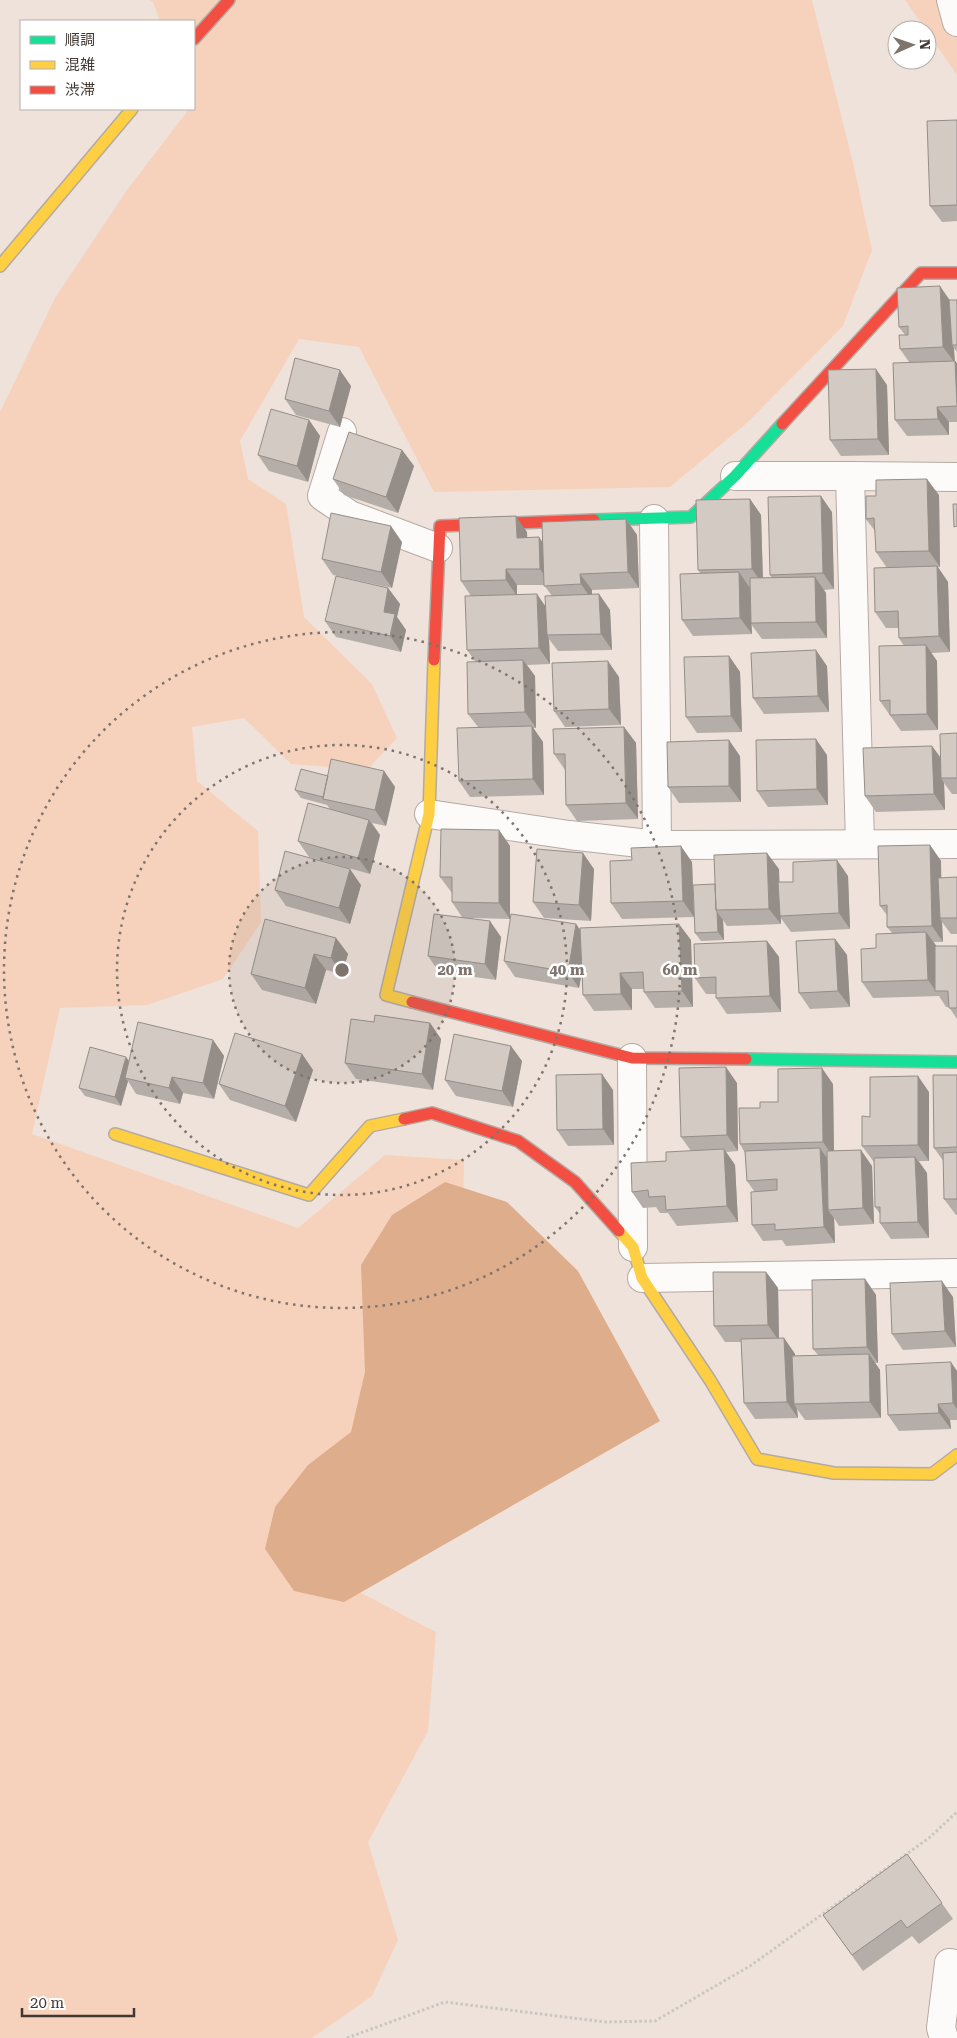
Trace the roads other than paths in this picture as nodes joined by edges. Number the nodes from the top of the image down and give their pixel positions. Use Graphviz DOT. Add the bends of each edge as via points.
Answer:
graph roads {
  1 [pos="229,0"];
  2 [pos="951,0"];
  3 [pos="957,22"];
  4 [pos="195,38"];
  5 [pos="131,110"];
  6 [pos="0,266"];
  7 [pos="957,273"];
  8 [pos="342,432"];
  9 [pos="735,476"];
  10 [pos="850,476"];
  11 [pos="957,477"];
  12 [pos="654,519"];
  13 [pos="438,548"];
  14 [pos="429,814"];
  15 [pos="657,844"];
  16 [pos="860,844"];
  17 [pos="957,844"];
  18 [pos="632,1058"];
  19 [pos="957,1062"];
  20 [pos="115,1134"];
  21 [pos="633,1247"];
  22 [pos="957,1273"];
  23 [pos="642,1278"];
  24 [pos="957,1454"];
  25 [pos="957,1964"];
  26 [pos="944,2038"];
  1 -- 4 [label="street"];
  2 -- 3 [label="street"];
  5 -- 6 [label="street"];
  7 -- 9 [label="street" via="921,273"];
  8 -- 13 [label="street" via="322,496 350,515"];
  9 -- 10 [label="street"];
  9 -- 12 [label="street" via="691,517"];
  10 -- 11 [label="street"];
  10 -- 16 [label="street"];
  12 -- 13 [label="street" via="440,526"];
  12 -- 15 [label="street"];
  13 -- 14 [label="street"];
  14 -- 15 [label="street" via="569,835"];
  14 -- 18 [label="street" via="386,996"];
  15 -- 16 [label="street"];
  16 -- 17 [label="street"];
  18 -- 19 [label="street"];
  18 -- 21 [label="street"];
  20 -- 21 [label="street" via="309,1195 370,1126 432,1113 518,1141 575,1182"];
  21 -- 23 [label="street"];
  22 -- 23 [label="street"];
  23 -- 24 [label="street" via="710,1380 757,1459 834,1473 932,1474"];
  25 -- 26 [label="street" via="949,1963 941,2028"];
}
